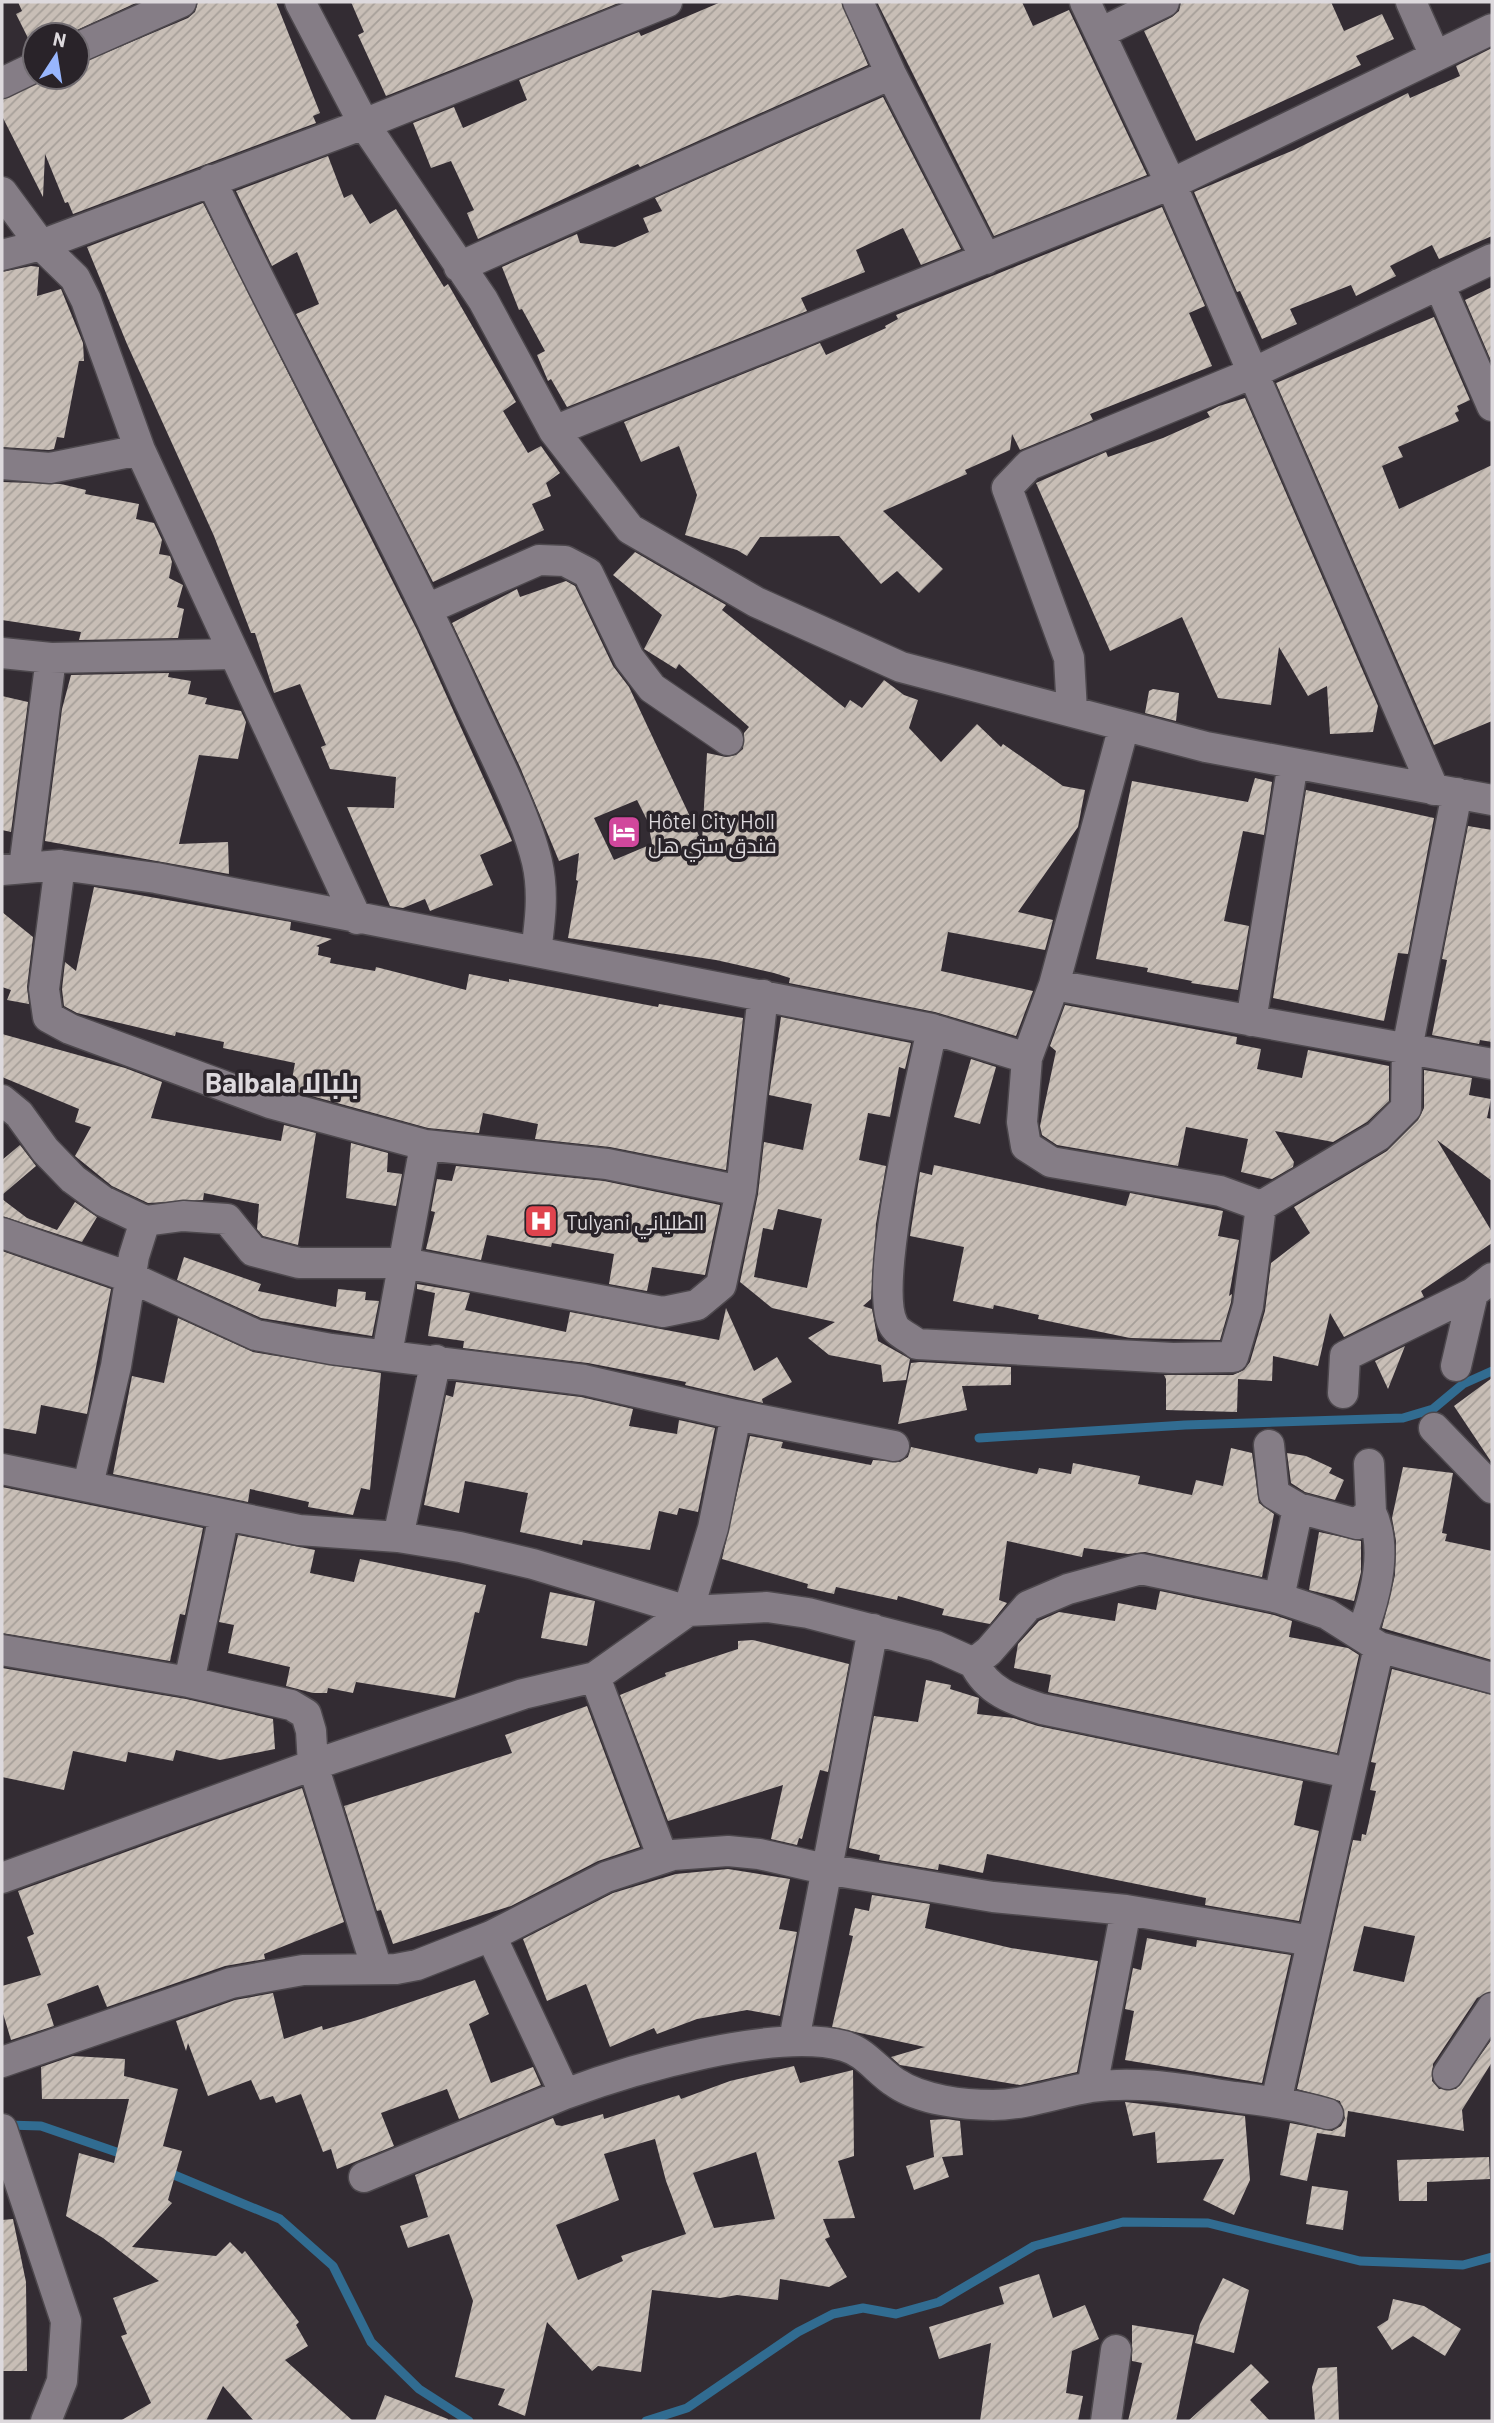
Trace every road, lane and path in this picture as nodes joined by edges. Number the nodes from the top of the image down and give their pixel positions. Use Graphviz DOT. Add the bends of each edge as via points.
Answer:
graph roads {
  1 [pos="181,2"];
  2 [pos="300,2"];
  3 [pos="667,2"];
  4 [pos="858,2"];
  5 [pos="1085,2"];
  6 [pos="1164,2"];
  7 [pos="1411,2"];
  8 [pos="1492,29"];
  9 [pos="1100,33"];
  10 [pos="91,42"];
  11 [pos="1435,56"];
  12 [pos="21,74"];
  13 [pos="891,74"];
  14 [pos="2,83"];
  15 [pos="364,124"];
  16 [pos="211,180"];
  17 [pos="1171,184"];
  18 [pos="2,192"];
  19 [pos="41,245"];
  20 [pos="2,255"];
  21 [pos="986,259"];
  22 [pos="1492,259"];
  23 [pos="459,267"];
  24 [pos="1439,284"];
  25 [pos="1253,373"];
  26 [pos="1492,406"];
  27 [pos="554,431"];
  28 [pos="141,450"];
  29 [pos="2,464"];
  30 [pos="427,609"];
  31 [pos="2,653"];
  32 [pos="234,654"];
  33 [pos="51,658"];
  34 [pos="1072,711"];
  35 [pos="1124,726"];
  36 [pos="727,740"];
  37 [pos="1293,763"];
  38 [pos="1446,792"];
  39 [pos="1492,800"];
  40 [pos="60,865"];
  41 [pos="13,869"];
  42 [pos="357,919"];
  43 [pos="536,952"];
  44 [pos="1054,985"];
  45 [pos="763,995"];
  46 [pos="1251,1021"];
  47 [pos="932,1029"];
  48 [pos="1407,1049"];
  49 [pos="1027,1058"];
  50 [pos="1492,1064"];
  51 [pos="2,1100"];
  52 [pos="425,1145"];
  53 [pos="741,1191"];
  54 [pos="1261,1206"];
  55 [pos="145,1221"];
  56 [pos="2,1233"];
  57 [pos="404,1263"];
  58 [pos="132,1278"];
  59 [pos="1483,1285"];
  60 [pos="387,1354"];
  61 [pos="436,1360"];
  62 [pos="1457,1366"];
  63 [pos="1343,1393"];
  64 [pos="736,1415"];
  65 [pos="1434,1428"];
  66 [pos="1269,1445"];
  67 [pos="894,1446"];
  68 [pos="1369,1464"];
  69 [pos="2,1469"];
  70 [pos="88,1485"];
  71 [pos="1492,1488"];
  72 [pos="1298,1508"];
  73 [pos="1371,1512"];
  74 [pos="224,1515"];
  75 [pos="398,1537"];
  76 [pos="1279,1598"];
  77 [pos="688,1611"];
  78 [pos="873,1629"];
  79 [pos="1370,1641"];
  80 [pos="2,1650"];
  81 [pos="974,1663"];
  82 [pos="596,1676"];
  83 [pos="1492,1678"];
  84 [pos="189,1682"];
  85 [pos="313,1765"];
  86 [pos="1349,1773"];
  87 [pos="663,1858"];
  88 [pos="825,1869"];
  89 [pos="2,1878"];
  90 [pos="1126,1910"];
  91 [pos="491,1936"];
  92 [pos="1312,1941"];
  93 [pos="377,1969"];
  94 [pos="1492,2008"];
  95 [pos="794,2040"];
  96 [pos="2,2062"];
  97 [pos="1448,2074"];
  98 [pos="1092,2087"];
  99 [pos="565,2094"];
  100 [pos="1276,2102"];
  101 [pos="1328,2114"];
  102 [pos="2,2129"];
  103 [pos="364,2177"];
  104 [pos="1116,2350"];
  105 [pos="46,2421"];
  106 [pos="1106,2421"];
  1 -- 10 [label="street"];
  2 -- 15 [label="street"];
  3 -- 15 [label="street"];
  4 -- 13 [label="street"];
  5 -- 9 [label="street"];
  6 -- 9 [label="street"];
  7 -- 11 [label="street"];
  8 -- 11 [label="street"];
  9 -- 17 [label="street"];
  11 -- 17 [label="street"];
  12 -- 14 [label="street"];
  13 -- 21 [label="street"];
  13 -- 23 [label="street"];
  15 -- 16 [label="street"];
  15 -- 23 [label="street"];
  16 -- 19 [label="street"];
  16 -- 30 [label="street" via="267,300"];
  17 -- 21 [label="street"];
  17 -- 25 [label="street"];
  18 -- 19 [label="street"];
  19 -- 20 [label="street"];
  19 -- 28 [label="street" via="75,278 86,300"];
  21 -- 27 [label="street"];
  22 -- 24 [label="street"];
  23 -- 27 [label="street" via="483,300"];
  24 -- 25 [label="street"];
  24 -- 26 [label="street"];
  25 -- 34 [label="street" via="1029,465 1007,488 1069,658"];
  25 -- 38 [label="street"];
  27 -- 34 [label="street" via="630,529 756,602 901,667"];
  28 -- 29 [label="street" via="50,468"];
  28 -- 32 [label="street"];
  30 -- 36 [label="street" via="539,560 565,561 587,573 629,658 652,688"];
  30 -- 43 [label="street" via="537,861 541,886"];
  31 -- 33 [label="street"];
  32 -- 33 [label="street"];
  32 -- 42 [label="street"];
  33 -- 41 [label="street"];
  34 -- 35 [label="street"];
  35 -- 37 [label="street"];
  35 -- 44 [label="street"];
  37 -- 38 [label="street"];
  37 -- 46 [label="street"];
  38 -- 39 [label="street"];
  38 -- 48 [label="street"];
  40 -- 41 [label="street"];
  40 -- 42 [label="street" via="156,878"];
  40 -- 52 [label="street" via="44,989 48,1017 270,1103"];
  42 -- 43 [label="street"];
  43 -- 45 [label="street"];
  44 -- 46 [label="street"];
  44 -- 49 [label="street"];
  45 -- 47 [label="street"];
  45 -- 53 [label="street"];
  46 -- 48 [label="street"];
  47 -- 49 [label="street"];
  47 -- 54 [label="street" via="900,1187 886,1298 893,1326 917,1344 1233,1357 1248,1306"];
  48 -- 50 [label="street"];
  48 -- 54 [label="street" via="1406,1108 1378,1136"];
  49 -- 54 [label="street" via="1022,1122 1026,1146 1051,1162 1220,1191"];
  51 -- 55 [label="street" via="73,1179 103,1201"];
  52 -- 53 [label="street" via="607,1164"];
  52 -- 57 [label="street"];
  53 -- 57 [label="street" via="721,1285 697,1305 663,1312"];
  55 -- 57 [label="street" via="183,1216 227,1219 253,1251 299,1263"];
  55 -- 58 [label="street"];
  56 -- 58 [label="street"];
  57 -- 60 [label="street"];
  58 -- 60 [label="street" via="256,1335"];
  58 -- 70 [label="street"];
  59 -- 62 [label="street"];
  59 -- 63 [label="street" via="1345,1356"];
  60 -- 61 [label="street"];
  61 -- 64 [label="street" via="584,1380"];
  61 -- 75 [label="street"];
  64 -- 67 [label="street"];
  64 -- 77 [label="street" via="713,1528"];
  65 -- 71 [label="street"];
  66 -- 72 [label="street" via="1275,1494"];
  68 -- 73 [label="street"];
  69 -- 70 [label="street"];
  70 -- 74 [label="street"];
  72 -- 73 [label="street" via="1357,1524"];
  72 -- 76 [label="street"];
  73 -- 79 [label="street" via="1380,1531"];
  74 -- 75 [label="street" via="299,1530"];
  74 -- 84 [label="street"];
  75 -- 77 [label="street" via="533,1564"];
  76 -- 79 [label="street" via="1327,1614"];
  76 -- 81 [label="street" via="1141,1569 1068,1589 1028,1606"];
  77 -- 78 [label="street" via="767,1607"];
  77 -- 82 [label="street"];
  78 -- 81 [label="street" via="936,1646"];
  78 -- 88 [label="street"];
  79 -- 83 [label="street"];
  79 -- 86 [label="street"];
  80 -- 84 [label="street"];
  81 -- 86 [label="street" via="994,1689 1042,1709"];
  82 -- 85 [label="street" via="523,1693"];
  82 -- 87 [label="street"];
  84 -- 85 [label="street" via="291,1705 306,1714 312,1731"];
  85 -- 89 [label="street"];
  85 -- 93 [label="street"];
  86 -- 92 [label="street"];
  87 -- 88 [label="street" via="728,1851 759,1853"];
  87 -- 91 [label="street" via="606,1877"];
  88 -- 90 [label="street" via="993,1897"];
  88 -- 95 [label="street"];
  90 -- 92 [label="street"];
  90 -- 98 [label="street"];
  91 -- 93 [label="street" via="417,1965"];
  91 -- 99 [label="street"];
  92 -- 100 [label="street"];
  93 -- 96 [label="street" via="303,1970 231,1983"];
  94 -- 97 [label="street"];
  95 -- 98 [label="street" via="846,2047 896,2084 944,2100 994,2105 1052,2098"];
  95 -- 99 [label="street" via="765,2042 624,2073"];
  98 -- 100 [label="street" via="1140,2084"];
  99 -- 103 [label="street"];
  100 -- 101 [label="street"];
  102 -- 105 [label="street" via="66,2321 62,2382"];
  104 -- 106 [label="street"];
}
